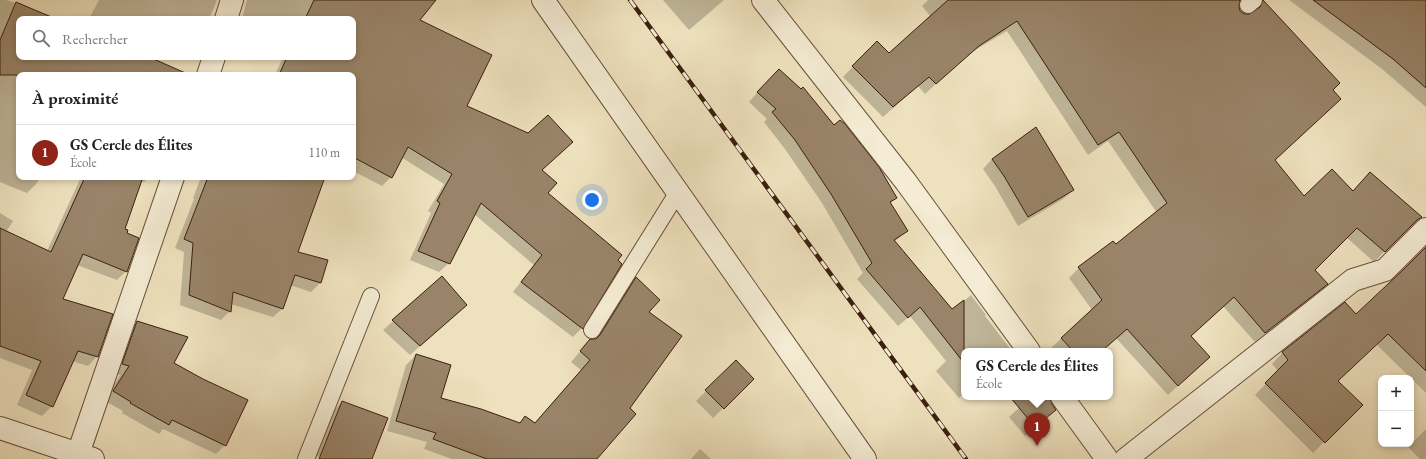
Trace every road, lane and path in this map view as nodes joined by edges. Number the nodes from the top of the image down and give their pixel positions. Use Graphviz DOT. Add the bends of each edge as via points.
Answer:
graph roads {
  1 [pos="232,0"];
  2 [pos="543,0"];
  3 [pos="763,0"];
  4 [pos="227,16"];
  5 [pos="213,60"];
  6 [pos="209,72"];
  7 [pos="172,180"];
  8 [pos="678,192"];
  9 [pos="1426,229"];
  10 [pos="372,296"];
  11 [pos="592,330"];
  12 [pos="1027,348"];
  13 [pos="1064,400"];
  14 [pos="0,428"];
  15 [pos="85,456"];
  16 [pos="306,459"];
  17 [pos="866,459"];
  18 [pos="1107,459"];
  19 [pos="1126,459"];
  1 -- 4 [label="street"];
  2 -- 8 [label="street"];
  3 -- 12 [label="street" via="906,182"];
  5 -- 6 [label="street"];
  7 -- 15 [label="street"];
  8 -- 11 [label="lane"];
  8 -- 17 [label="street"];
  9 -- 19 [label="street" via="1385,270 1354,280"];
  10 -- 16 [label="lane"];
  13 -- 18 [label="street"];
  14 -- 15 [label="street"];
}
